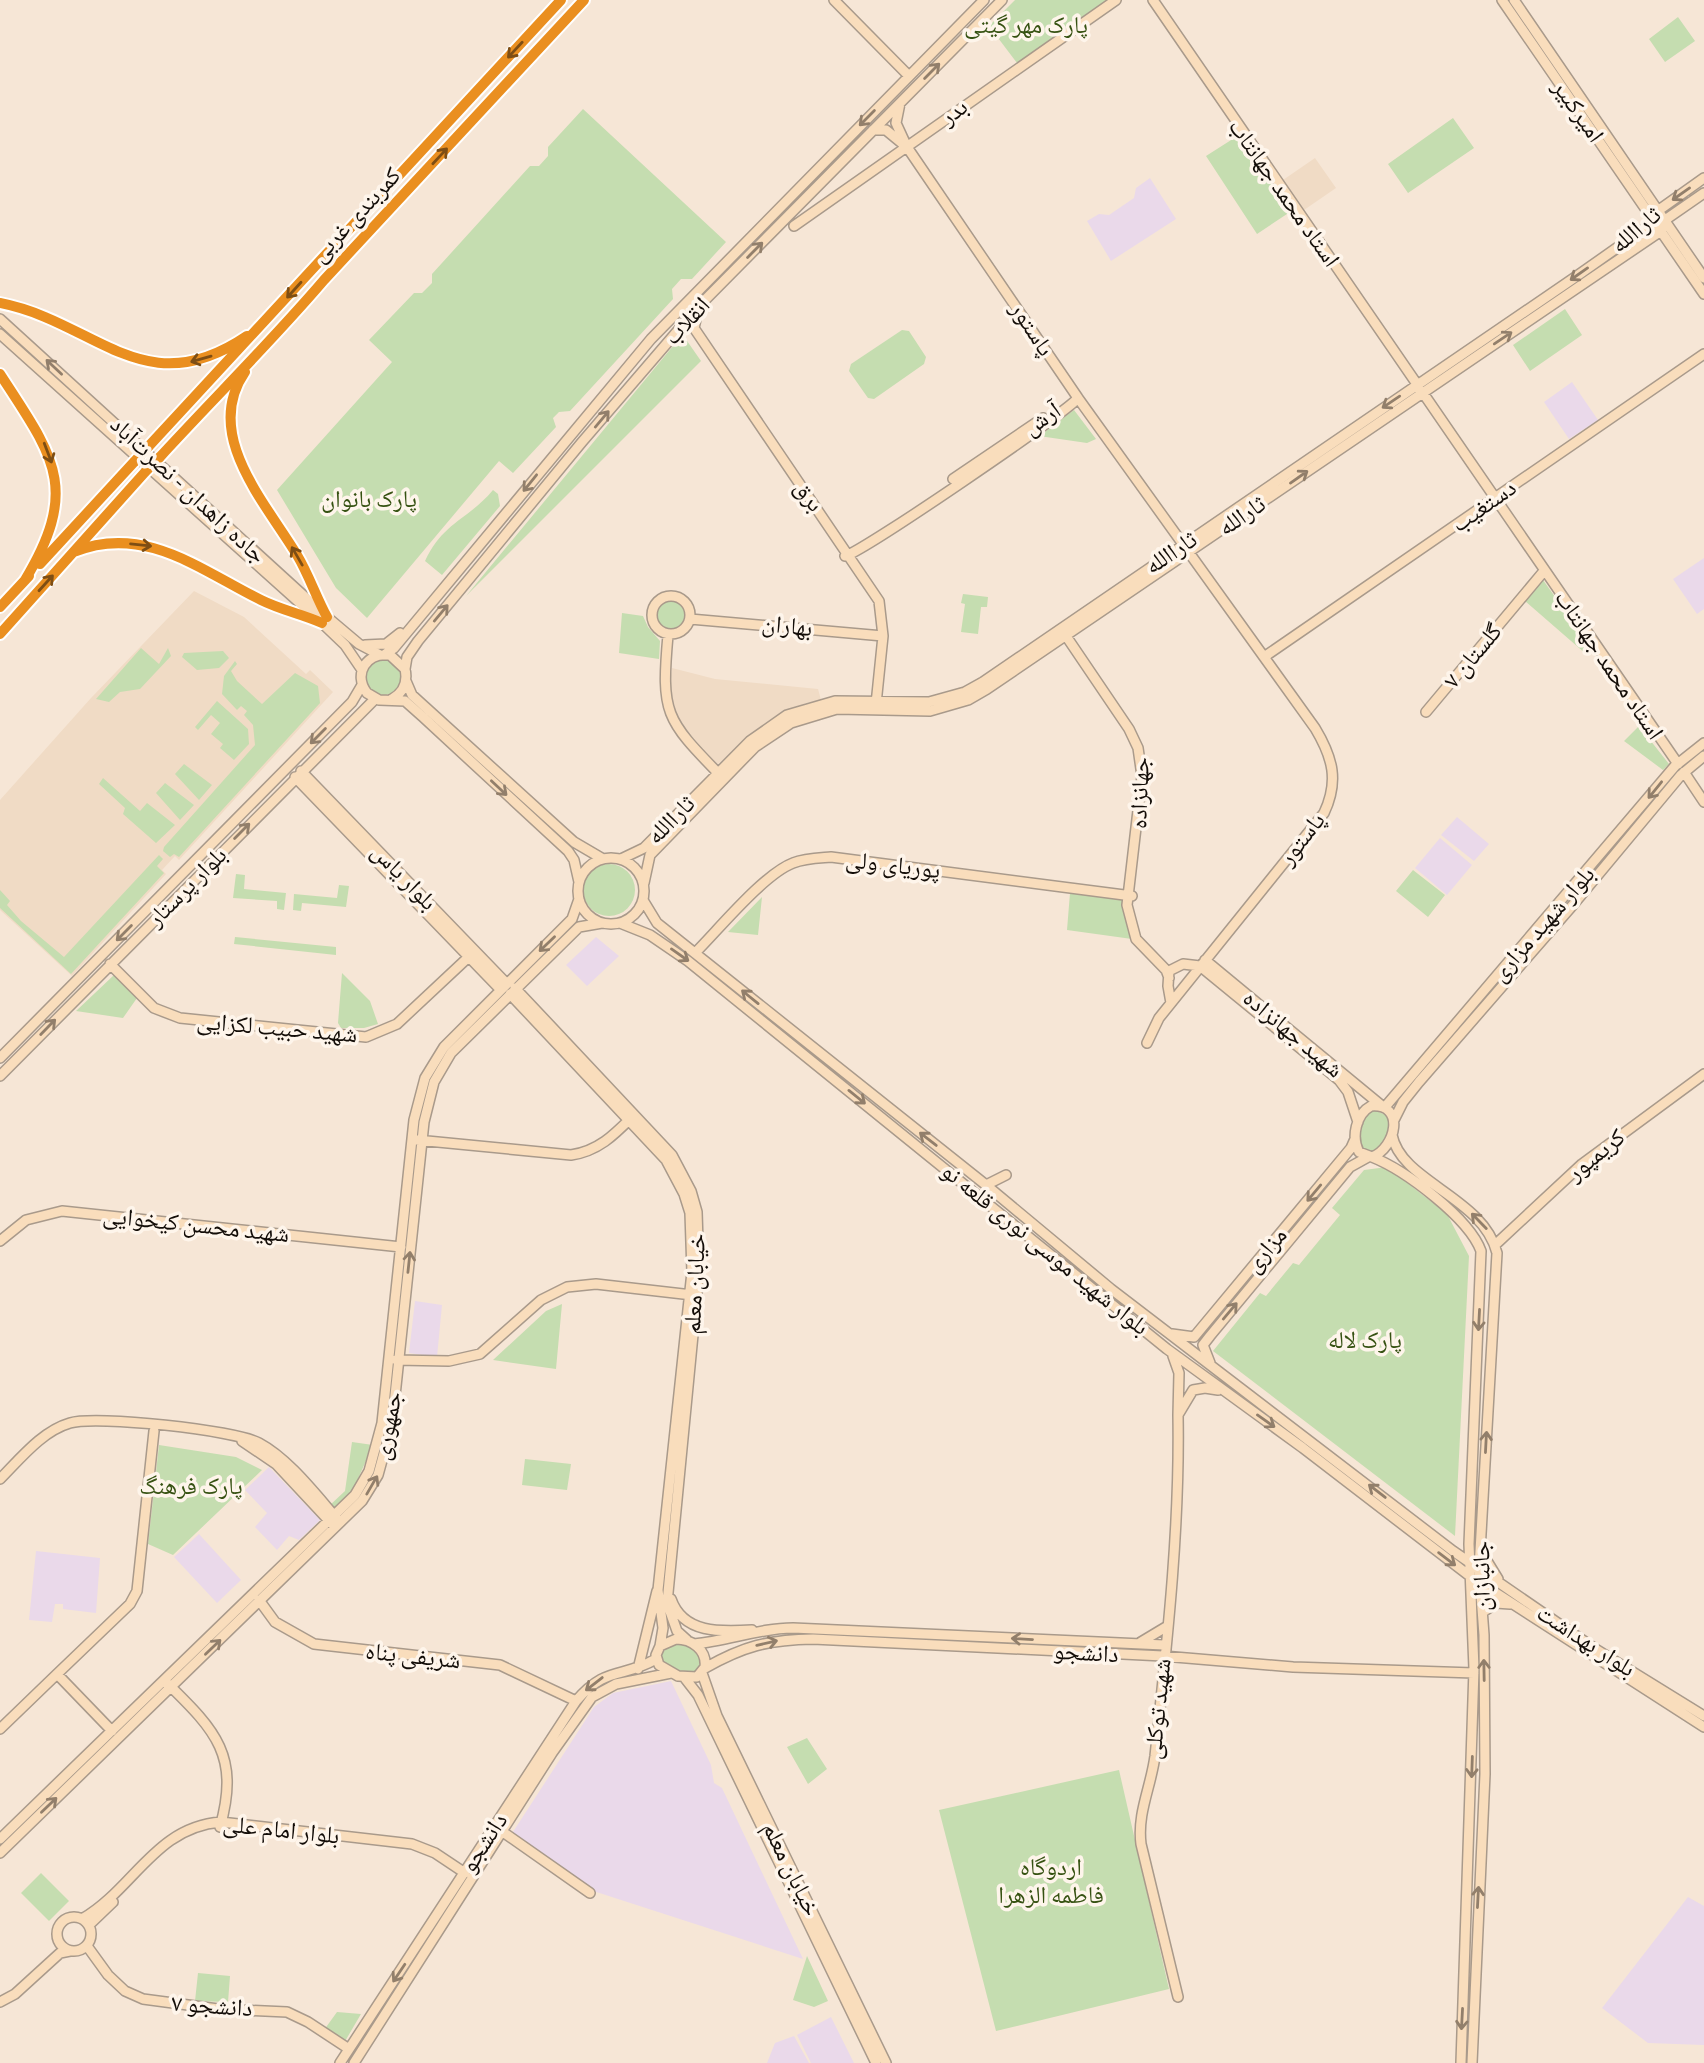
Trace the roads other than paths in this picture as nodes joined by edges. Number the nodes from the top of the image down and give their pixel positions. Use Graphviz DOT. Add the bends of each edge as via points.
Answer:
graph roads {
  1 [pos="561,0"];
  2 [pos="584,0"];
  3 [pos="834,0"];
  4 [pos="984,0"];
  5 [pos="1002,0"];
  6 [pos="1116,0"];
  7 [pos="1153,0"];
  8 [pos="1502,0"];
  9 [pos="1514,0"];
  10 [pos="909,76"];
  11 [pos="900,103"];
  12 [pos="873,130"];
  13 [pos="907,147"];
  14 [pos="1704,178"];
  15 [pos="1704,193"];
  16 [pos="1659,210"];
  17 [pos="1665,220"];
  18 [pos="1654,221"];
  19 [pos="794,226"];
  20 [pos="1661,231"];
  21 [pos="1704,278"];
  22 [pos="1704,294"];
  23 [pos="0,303"];
  24 [pos="699,306"];
  25 [pos="0,319"];
  26 [pos="261,327"];
  27 [pos="678,329"];
  28 [pos="0,334"];
  29 [pos="256,353"];
  30 [pos="1704,354"];
  31 [pos="711,357"];
  32 [pos="0,374"];
  33 [pos="1419,389"];
  34 [pos="1077,398"];
  35 [pos="572,432"];
  36 [pos="582,442"];
  37 [pos="1494,498"];
  38 [pos="1186,548"];
  39 [pos="74,552"];
  40 [pos="848,554"];
  41 [pos="1544,571"];
  42 [pos="25,580"];
  43 [pos="0,607"];
  44 [pos="690,618"];
  45 [pos="418,619"];
  46 [pos="325,620"];
  47 [pos="0,634"];
  48 [pos="1068,634"];
  49 [pos="668,635"];
  50 [pos="881,636"];
  51 [pos="359,644"];
  52 [pos="382,655"];
  53 [pos="1264,657"];
  54 [pos="405,669"];
  55 [pos="362,670"];
  56 [pos="406,681"];
  57 [pos="362,685"];
  58 [pos="375,699"];
  59 [pos="392,699"];
  60 [pos="352,702"];
  61 [pos="874,703"];
  62 [pos="360,710"];
  63 [pos="1426,712"];
  64 [pos="1704,743"];
  65 [pos="1704,755"];
  66 [pos="1681,768"];
  67 [pos="298,774"];
  68 [pos="721,776"];
  69 [pos="1704,802"];
  70 [pos="603,859"];
  71 [pos="621,859"];
  72 [pos="195,860"];
  73 [pos="205,869"];
  74 [pos="579,882"];
  75 [pos="644,883"];
  76 [pos="1129,895"];
  77 [pos="579,899"];
  78 [pos="643,900"];
  79 [pos="602,923"];
  80 [pos="620,923"];
  81 [pos="657,923"];
  82 [pos="650,935"];
  83 [pos="1533,944"];
  84 [pos="470,952"];
  85 [pos="695,953"];
  86 [pos="112,962"];
  87 [pos="1202,963"];
  88 [pos="1174,967"];
  89 [pos="1169,978"];
  90 [pos="508,989"];
  91 [pos="1171,1003"];
  92 [pos="1147,1044"];
  93 [pos="0,1058"];
  94 [pos="1316,1058"];
  95 [pos="1704,1074"];
  96 [pos="0,1076"];
  97 [pos="1383,1107"];
  98 [pos="632,1117"];
  99 [pos="1394,1120"];
  100 [pos="1358,1122"];
  101 [pos="1392,1135"];
  102 [pos="1355,1139"];
  103 [pos="417,1140"];
  104 [pos="1370,1157"];
  105 [pos="1006,1175"];
  106 [pos="986,1185"];
  107 [pos="0,1241"];
  108 [pos="1495,1245"];
  109 [pos="401,1247"];
  110 [pos="691,1296"];
  111 [pos="1165,1331"];
  112 [pos="1194,1337"];
  113 [pos="1203,1345"];
  114 [pos="1167,1349"];
  115 [pos="394,1359"];
  116 [pos="1213,1367"];
  117 [pos="1228,1395"];
  118 [pos="1178,1415"];
  119 [pos="109,1423"];
  120 [pos="154,1431"];
  121 [pos="1310,1439"];
  122 [pos="1303,1448"];
  123 [pos="0,1479"];
  124 [pos="0,1485"];
  125 [pos="336,1523"];
  126 [pos="1469,1544"];
  127 [pos="1480,1548"];
  128 [pos="1453,1551"];
  129 [pos="1469,1563"];
  130 [pos="1479,1569"];
  131 [pos="1471,1577"];
  132 [pos="1480,1583"];
  133 [pos="1503,1587"];
  134 [pos="663,1590"];
  135 [pos="257,1598"];
  136 [pos="1514,1605"];
  137 [pos="1483,1612"];
  138 [pos="1166,1627"];
  139 [pos="774,1628"];
  140 [pos="730,1640"];
  141 [pos="691,1642"];
  142 [pos="1135,1644"];
  143 [pos="1164,1645"];
  144 [pos="660,1646"];
  145 [pos="733,1651"];
  146 [pos="1163,1656"];
  147 [pos="656,1659"];
  148 [pos="638,1669"];
  149 [pos="703,1670"];
  150 [pos="671,1673"];
  151 [pos="1474,1673"];
  152 [pos="57,1674"];
  153 [pos="1629,1675"];
  154 [pos="684,1677"];
  155 [pos="168,1684"];
  156 [pos="576,1701"];
  157 [pos="1704,1716"];
  158 [pos="713,1718"];
  159 [pos="1473,1723"];
  160 [pos="1484,1723"];
  161 [pos="1704,1727"];
  162 [pos="0,1729"];
  163 [pos="112,1731"];
  164 [pos="548,1751"];
  165 [pos="221,1825"];
  166 [pos="503,1832"];
  167 [pos="0,1839"];
  168 [pos="0,1853"];
  169 [pos="460,1872"];
  170 [pos="590,1893"];
  171 [pos="803,1902"];
  172 [pos="86,1922"];
  173 [pos="57,1939"];
  174 [pos="87,1946"];
  175 [pos="70,1951"];
  176 [pos="0,1996"];
  177 [pos="1178,1997"];
  178 [pos="0,2002"];
  179 [pos="349,2049"];
  180 [pos="340,2063"];
  181 [pos="354,2063"];
  182 [pos="876,2063"];
  183 [pos="886,2063"];
  184 [pos="1461,2063"];
  185 [pos="1472,2063"];
  1 -- 26 [label="highway, کمربندی غربی, one-way"];
  29 -- 2 [label="highway, کمربندی غربی, one-way"];
  3 -- 10 [label="main road"];
  4 -- 10 [label="main road, انقلاب"];
  11 -- 5 [label="main road, انقلاب, one-way"];
  6 -- 13 [label="main road, بدر"];
  7 -- 33 [label="main road, استاد محمد جهانتاب"];
  8 -- 18 [label="main road, امیرکبیر"];
  9 -- 16 [label="main road, امیرکبیر"];
  10 -- 35 [label="main road, انقلاب, one-way" via="651,339"];
  11 -- 12 [label="main road, انقلاب"];
  11 -- 13 [label="main road" via="896,123"];
  12 -- 13 [label="main road" via="886,130"];
  24 -- 12 [label="main road, انقلاب, one-way"];
  13 -- 19 [label="main road, بدر"];
  13 -- 34 [label="main road, پاستور"];
  14 -- 16 [label="main road, ثاراالله, one-way"];
  15 -- 17 [label="main road"];
  16 -- 17 [label="main road, امیرکبیر"];
  16 -- 18 [label="main road, ثاراالله"];
  17 -- 20 [label="main road"];
  17 -- 21 [label="main road"];
  18 -- 20 [label="main road, امیرکبیر"];
  18 -- 33 [label="main road, ثاراالله, one-way"];
  20 -- 22 [label="main road, امیرکبیر"];
  33 -- 20 [label="main road, ثارالله, one-way"];
  26 -- 23 [label="highway, one-way" via="203,360 158,364 135,359 24,308"];
  24 -- 27 [label="main road, انقلاب"];
  24 -- 31 [label="main road, برق" via="694,328"];
  46 -- 25 [label="main road, جاده زاهدان - نصرت‌آباد, one-way"];
  26 -- 42 [label="highway, کمربندی غربی, bridge"];
  27 -- 31 [label="main road, برق" via="690,332"];
  36 -- 27 [label="main road, انقلاب, one-way"];
  28 -- 46 [label="main road, جاده زاهدان - نصرت‌آباد"];
  29 -- 39 [label="highway, کمربندی غربی, bridge"];
  46 -- 29 [label="highway, one-way" via="298,558 244,469 232,440 231,401"];
  30 -- 37 [label="main road, دستغیب"];
  31 -- 40 [label="main road, برق"];
  32 -- 42 [label="highway, one-way" via="43,441 56,480 54,521"];
  33 -- 37 [label="main road, استاد محمد جهانتاب"];
  33 -- 38 [label="main road, ثارالله"];
  34 -- 38 [label="main road, پاستور"];
  34 -- 40 [label="main road, آرش"];
  35 -- 36 [label="main road"];
  35 -- 45 [label="main road, انقلاب, one-way"];
  54 -- 36 [label="main road, انقلاب, one-way" via="418,641"];
  37 -- 41 [label="main road, استاد محمد جهانتاب"];
  37 -- 53 [label="main road, دستغیب"];
  38 -- 48 [label="main road, ثارالله"];
  38 -- 53 [label="main road, پاستور"];
  39 -- 46 [label="highway, one-way" via="110,544 149,545 271,605"];
  47 -- 39 [label="highway, one-way"];
  40 -- 50 [label="main road, برق" via="875,603"];
  41 -- 63 [label="main road, گلستان ۷"];
  41 -- 66 [label="main road, استاد محمد جهانتاب"];
  42 -- 43 [label="highway"];
  44 -- 49 [label="main road" via="685,629"];
  44 -- 49 [label="main road" via="680,598 662,598 652,619 657,629"];
  44 -- 50 [label="main road, بهاران"];
  45 -- 51 [label="main road" via="386,644"];
  45 -- 52 [label="main road, انقلاب"];
  46 -- 51 [label="main road, جاده زاهدان - نصرت‌آباد"];
  46 -- 55 [label="main road, جاده زاهدان - نصرت‌آباد"];
  48 -- 61 [label="main road, ثارالله" via="968,700 930,710"];
  48 -- 76 [label="main road, جهانزاده" via="1139,736 1146,757"];
  49 -- 68 [label="main road" via="664,680 668,713 680,734"];
  50 -- 61 [label="main road, برق"];
  51 -- 52 [label="main road, جاده زاهدان - نصرت‌آباد"];
  52 -- 54 [label="main road" via="395,658"];
  52 -- 55 [label="main road" via="369,660"];
  53 -- 87 [label="main road, پاستور" via="1326,746 1334,777 1330,799 1324,813"];
  54 -- 56 [label="main road"];
  55 -- 57 [label="main road"];
  56 -- 59 [label="main road"];
  56 -- 70 [label="main road" via="412,695 564,833"];
  57 -- 58 [label="main road"];
  57 -- 60 [label="main road, بلوار پرستار"];
  58 -- 59 [label="main road"];
  58 -- 62 [label="main road, بلوار پرستار"];
  59 -- 74 [label="main road, one-way" via="405,701 568,852"];
  60 -- 62 [label="main road"];
  60 -- 72 [label="main road, بلوار پرستار, one-way"];
  61 -- 68 [label="main road, ثارالله" via="791,723"];
  62 -- 67 [label="main road, بلوار پرستار"];
  64 -- 66 [label="main road, بلوار شهید مزاری"];
  65 -- 66 [label="main road, بلوار شهید مزاری"];
  66 -- 69 [label="main road, استاد محمد جهانتاب"];
  66 -- 83 [label="main road, بلوار شهید مزاری"];
  73 -- 67 [label="main road, بلوار پرستار, one-way"];
  67 -- 84 [label="main road, بلوار یاس"];
  68 -- 71 [label="main road, ثاراالله" via="644,848"];
  68 -- 75 [label="main road, ثارالله" via="650,855"];
  70 -- 71 [label="main road"];
  70 -- 74 [label="main road" via="588,867"];
  71 -- 75 [label="main road" via="635,868"];
  72 -- 73 [label="main road"];
  72 -- 93 [label="main road, بلوار پرستار, one-way"];
  73 -- 86 [label="main road, بلوار پرستار"];
  74 -- 77 [label="main road"];
  75 -- 78 [label="main road"];
  76 -- 85 [label="main road, پوریای ولی" via="812,858 794,862 771,877"];
  76 -- 88 [label="main road, جهانزاده" via="1141,938"];
  76 -- 89 [label="main road, جهانزاده" via="1128,915 1136,939"];
  77 -- 79 [label="main road" via="588,914"];
  77 -- 90 [label="main road, جمهوری, one-way" via="572,919"];
  78 -- 80 [label="main road" via="635,915"];
  78 -- 81 [label="main road, بلوار شهید موسی نوری قلعه نو"];
  79 -- 80 [label="main road"];
  79 -- 90 [label="main road, جمهوری" via="579,927"];
  80 -- 82 [label="main road, بلوار شهید موسی نوری قلعه نو"];
  81 -- 82 [label="main road"];
  81 -- 85 [label="main road, بلوار شهید موسی نوری قلعه نو"];
  82 -- 114 [label="main road, بلوار شهید موسی نوری قلعه نو, one-way"];
  83 -- 97 [label="main road, بلوار شهید مزاری"];
  83 -- 99 [label="main road, بلوار شهید مزاری" via="1407,1097"];
  84 -- 86 [label="main road, شهید حبیب لکزایی" via="386,1026 335,1033 169,1015"];
  84 -- 90 [label="main road, بلوار یاس"];
  106 -- 85 [label="main road, بلوار شهید موسی نوری قلعه نو, one-way"];
  96 -- 86 [label="main road, بلوار پرستار, one-way"];
  87 -- 88 [label="main road"];
  87 -- 91 [label="main road, پاستور"];
  87 -- 94 [label="main road, شهید جهانزاده"];
  88 -- 89 [label="main road"];
  89 -- 91 [label="main road"];
  90 -- 98 [label="main road, خیابان معلم"];
  90 -- 103 [label="main road, جمهوری" via="455,1033 433,1061 418,1097"];
  91 -- 92 [label="main road, پاستور"];
  94 -- 97 [label="main road, شهید جهانزاده"];
  94 -- 100 [label="main road, شهید جهانزاده" via="1344,1087"];
  95 -- 108 [label="main road, کریمپور" via="1582,1164"];
  97 -- 99 [label="main road"];
  97 -- 100 [label="main road" via="1366,1109"];
  98 -- 103 [label="main road" via="607,1141 584,1153"];
  98 -- 110 [label="main road, خیابان معلم" via="672,1155 691,1191 700,1231"];
  99 -- 101 [label="main road"];
  100 -- 102 [label="main road"];
  101 -- 104 [label="main road" via="1383,1152"];
  108 -- 101 [label="main road, one-way" via="1483,1224 1398,1154"];
  102 -- 104 [label="main road" via="1359,1152"];
  102 -- 112 [label="main road, مزاری, one-way"];
  103 -- 109 [label="main road, جمهوری" via="406,1168"];
  115 -- 103 [label="main road, جمهوری, one-way"];
  113 -- 104 [label="main road, one-way" via="1348,1170"];
  104 -- 126 [label="main road, جانبازان, one-way" via="1391,1166 1464,1223 1481,1251"];
  105 -- 106 [label="main road"];
  106 -- 111 [label="main road, بلوار شهید موسی نوری قلعه نو"];
  107 -- 109 [label="main road, شهید محسن کیخوایی" via="26,1220 62,1211"];
  127 -- 108 [label="main road, جانبازان, one-way"];
  109 -- 115 [label="main road, جمهوری"];
  110 -- 115 [label="main road" via="581,1289 557,1296 492,1352 472,1362 448,1366"];
  110 -- 115 [label="main road" via="580,1284 555,1292 497,1342 470,1358"];
  110 -- 134 [label="main road, خیابان معلم"];
  111 -- 112 [label="main road"];
  111 -- 116 [label="main road, بلوار شهید موسی نوری قلعه نو"];
  112 -- 113 [label="main road"];
  113 -- 116 [label="main road"];
  114 -- 117 [label="main road, بلوار شهید موسی نوری قلعه نو"];
  114 -- 118 [label="main road, شهید توکلی" via="1178,1366"];
  115 -- 125 [label="main road, جمهوری" via="377,1448"];
  116 -- 121 [label="main road, بلوار شهید موسی نوری قلعه نو"];
  117 -- 118 [label="main road" via="1215,1388 1193,1390"];
  117 -- 122 [label="main road, بلوار شهید موسی نوری قلعه نو, one-way"];
  118 -- 138 [label="main road, شهید توکلی"];
  119 -- 120 [label="main road"];
  119 -- 123 [label="main road" via="84,1420 58,1428"];
  119 -- 124 [label="main road" via="60,1432"];
  119 -- 125 [label="main road" via="232,1435 257,1442 279,1458"];
  120 -- 125 [label="main road" via="242,1441 276,1464"];
  120 -- 152 [label="main road" via="131,1604"];
  121 -- 122 [label="main road"];
  128 -- 121 [label="main road, بلوار شهید موسی نوری قلعه نو, one-way"];
  122 -- 131 [label="main road, بلوار شهید موسی نوری قلعه نو, one-way"];
  125 -- 135 [label="main road, جمهوری"];
  126 -- 128 [label="main road"];
  126 -- 129 [label="main road, جانبازان"];
  127 -- 130 [label="main road, جانبازان"];
  127 -- 133 [label="main road"];
  128 -- 129 [label="main road, بلوار شهید موسی نوری قلعه نو"];
  129 -- 130 [label="main road, بلوار بهداشت"];
  129 -- 131 [label="main road, جانبازان"];
  130 -- 132 [label="main road, جانبازان"];
  130 -- 133 [label="main road, بلوار بهداشت"];
  131 -- 132 [label="main road, بلوار بهداشت"];
  131 -- 151 [label="main road, جانبازان"];
  132 -- 136 [label="main road, بلوار بهداشت"];
  132 -- 137 [label="main road, جانبازان"];
  133 -- 153 [label="main road, بلوار بهداشت"];
  134 -- 139 [label="main road" via="678,1614 702,1629"];
  134 -- 141 [label="main road, خیابان معلم" via="677,1631"];
  134 -- 144 [label="main road, خیابان معلم"];
  134 -- 148 [label="main road"];
  135 -- 155 [label="main road, جمهوری"];
  135 -- 156 [label="main road, شریفی پناه" via="275,1622 314,1644 500,1665"];
  136 -- 137 [label="main road" via="1496,1603"];
  136 -- 153 [label="main road, بلوار بهداشت"];
  160 -- 137 [label="main road, جانبازان, one-way"];
  138 -- 142 [label="main road"];
  138 -- 143 [label="main road, شهید توکلی"];
  139 -- 140 [label="main road, دانشجو"];
  142 -- 139 [label="main road, دانشجو, one-way"];
  140 -- 141 [label="main road, دانشجو"];
  140 -- 145 [label="main road"];
  141 -- 144 [label="main road" via="672,1639"];
  141 -- 149 [label="main road" via="705,1658"];
  142 -- 143 [label="main road, دانشجو"];
  143 -- 146 [label="main road, شهید توکلی"];
  144 -- 147 [label="main road"];
  145 -- 146 [label="main road, دانشجو, one-way" via="777,1640 813,1639"];
  145 -- 149 [label="main road, دانشجو"];
  146 -- 151 [label="main road, دانشجو" via="1293,1667"];
  146 -- 177 [label="main road, شهید توکلی" via="1154,1758 1139,1824"];
  147 -- 148 [label="main road, دانشجو"];
  147 -- 150 [label="main road"];
  148 -- 156 [label="main road, دانشجو, one-way" via="598,1679"];
  149 -- 154 [label="main road" via="694,1678"];
  149 -- 158 [label="main road, خیابان معلم"];
  150 -- 154 [label="main road"];
  150 -- 164 [label="main road, دانشجو" via="603,1689"];
  151 -- 159 [label="main road, جانبازان"];
  152 -- 162 [label="main road"];
  152 -- 163 [label="main road"];
  153 -- 157 [label="main road, بلوار بهداشت"];
  153 -- 161 [label="main road, بلوار بهداشت"];
  154 -- 158 [label="main road, خیابان معلم"];
  155 -- 163 [label="main road, جمهوری"];
  155 -- 165 [label="main road" via="217,1737 225,1758"];
  168 -- 155 [label="main road, جمهوری, one-way"];
  156 -- 164 [label="main road, دانشجو"];
  158 -- 171 [label="main road, خیابان معلم"];
  159 -- 160 [label="main road"];
  159 -- 184 [label="main road, جانبازان, one-way"];
  185 -- 160 [label="main road, جانبازان, one-way"];
  163 -- 167 [label="main road, جمهوری"];
  164 -- 166 [label="main road, دانشجو"];
  164 -- 169 [label="main road, دانشجو"];
  165 -- 169 [label="main road, بلوار امام علی" via="412,1844 435,1853"];
  165 -- 172 [label="main road, بلوار امام علی" via="198,1826 178,1834"];
  166 -- 170 [label="main road"];
  166 -- 181 [label="main road, دانشجو"];
  169 -- 179 [label="main road, دانشجو, one-way"];
  171 -- 182 [label="main road, خیابان معلم"];
  171 -- 183 [label="main road, خیابان معلم"];
  172 -- 173 [label="main road" via="65,1919"];
  172 -- 174 [label="main road" via="91,1938"];
  173 -- 175 [label="main road"];
  173 -- 176 [label="main road" via="51,1953"];
  174 -- 175 [label="main road"];
  174 -- 179 [label="main road, دانشجو ۷" via="108,1975 125,1991 143,1999 287,2012"];
  175 -- 178 [label="main road" via="60,1952"];
  179 -- 180 [label="main road, دانشجو"];
}
